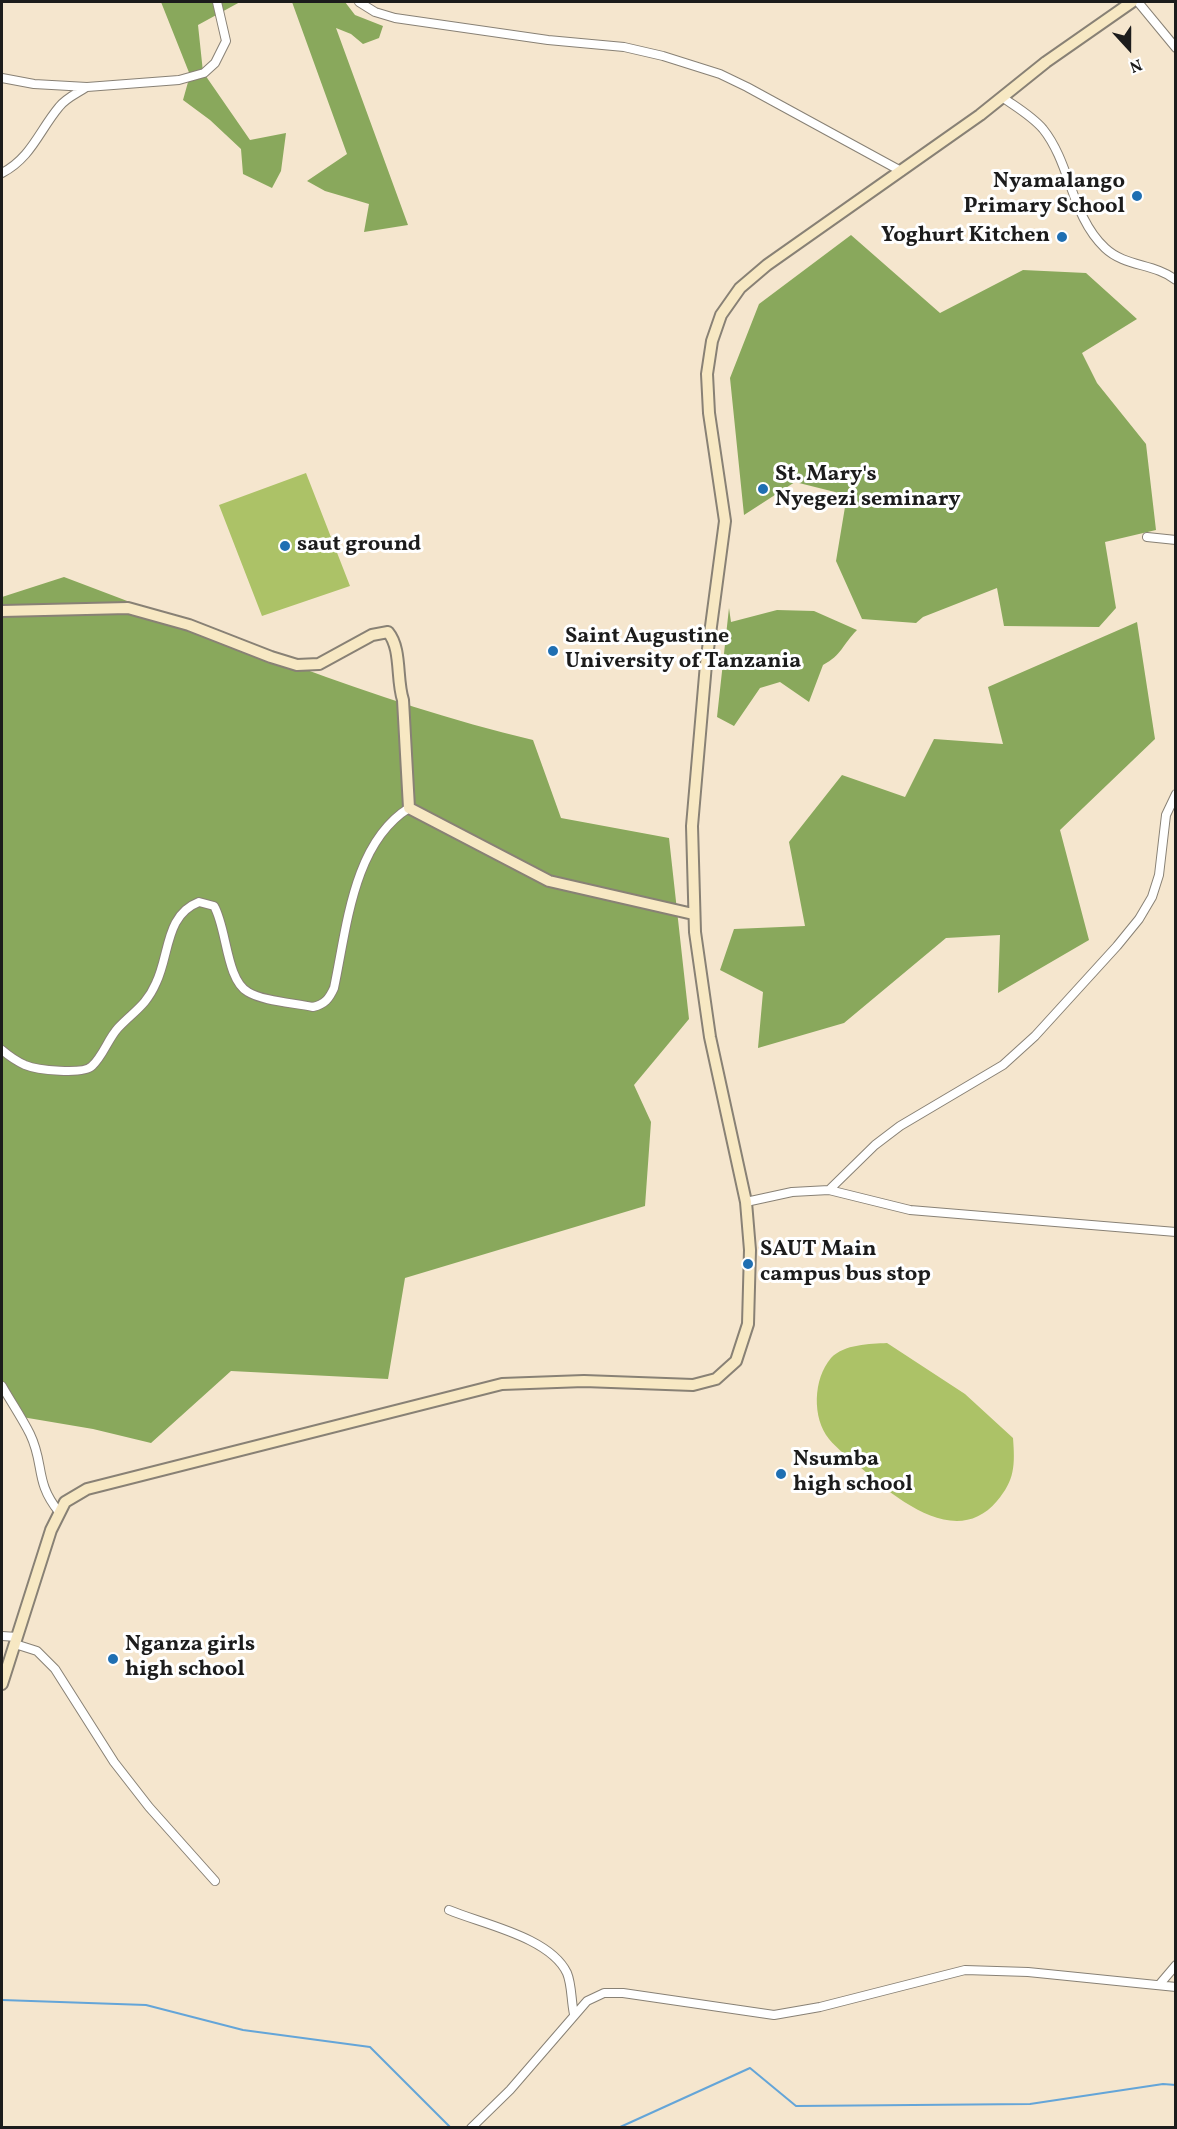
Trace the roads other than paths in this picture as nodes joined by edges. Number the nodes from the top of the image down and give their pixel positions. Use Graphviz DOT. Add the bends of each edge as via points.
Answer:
graph roads {
  1 [pos="217,2"];
  2 [pos="359,2"];
  3 [pos="1132,2"];
  4 [pos="1138,2"];
  5 [pos="1176,48"];
  6 [pos="2,78"];
  7 [pos="87,87"];
  8 [pos="1002,98"];
  9 [pos="901,171"];
  10 [pos="2,173"];
  11 [pos="1176,280"];
  12 [pos="1147,537"];
  13 [pos="1176,540"];
  14 [pos="2,611"];
  15 [pos="1176,794"];
  16 [pos="1173,803"];
  17 [pos="409,808"];
  18 [pos="693,914"];
  19 [pos="2,1050"];
  20 [pos="829,1191"];
  21 [pos="746,1202"];
  22 [pos="1176,1232"];
  23 [pos="2,1386"];
  24 [pos="59,1512"];
  25 [pos="2,1636"];
  26 [pos="16,1641"];
  27 [pos="2,1684"];
  28 [pos="215,1881"];
  29 [pos="449,1910"];
  30 [pos="1176,1965"];
  31 [pos="1160,1985"];
  32 [pos="1176,1987"];
  33 [pos="574,2014"];
  34 [pos="471,2127"];
  1 -- 7 [label="street" via="226,41 215,63 204,73 179,80"];
  2 -- 9 [label="street" via="394,18 624,47 695,66 747,87"];
  3 -- 8 [label="main road"];
  4 -- 5 [label="street"];
  6 -- 7 [label="street"];
  7 -- 10 [label="street" via="58,107 27,155"];
  8 -- 9 [label="main road"];
  8 -- 11 [label="street" via="1043,129 1091,232 1105,248 1120,260 1155,268"];
  9 -- 18 [label="main road" via="740,288 722,315 712,341 707,374 708,412 725,534 706,664 692,826"];
  12 -- 13 [label="street"];
  14 -- 17 [label="main road" via="128,608 189,625 297,665 319,664 372,635 388,632 395,644 403,700"];
  15 -- 16 [label="street"];
  16 -- 20 [label="street" via="1166,815 1159,875 1152,897 1117,946 1035,1036 1003,1065 900,1126"];
  17 -- 18 [label="main road" via="549,881"];
  17 -- 19 [label="street" via="382,830 370,849 357,884 334,988 322,1005 313,1007 249,993 240,986 221,917 214,906 199,902 185,909 175,921 156,984 91,1068 51,1070 27,1066"];
  18 -- 21 [label="main road" via="710,1037"];
  20 -- 21 [label="street" via="792,1192"];
  20 -- 22 [label="street" via="910,1210"];
  21 -- 24 [label="main road" via="752,1281 748,1324 735,1361 727,1371 705,1384 502,1384 87,1489 73,1495"];
  23 -- 24 [label="street" via="30,1434 42,1486"];
  24 -- 26 [label="main road"];
  25 -- 26 [label="street"];
  26 -- 27 [label="main road"];
  26 -- 28 [label="street" via="37,1651 55,1670 114,1762"];
  29 -- 33 [label="street" via="528,1939 554,1958 568,1976"];
  30 -- 31 [label="street"];
  31 -- 32 [label="street"];
  31 -- 33 [label="street" via="1028,1972 966,1971 774,2015 622,1993 596,1995"];
  33 -- 34 [label="street" via="510,2090"];
}
